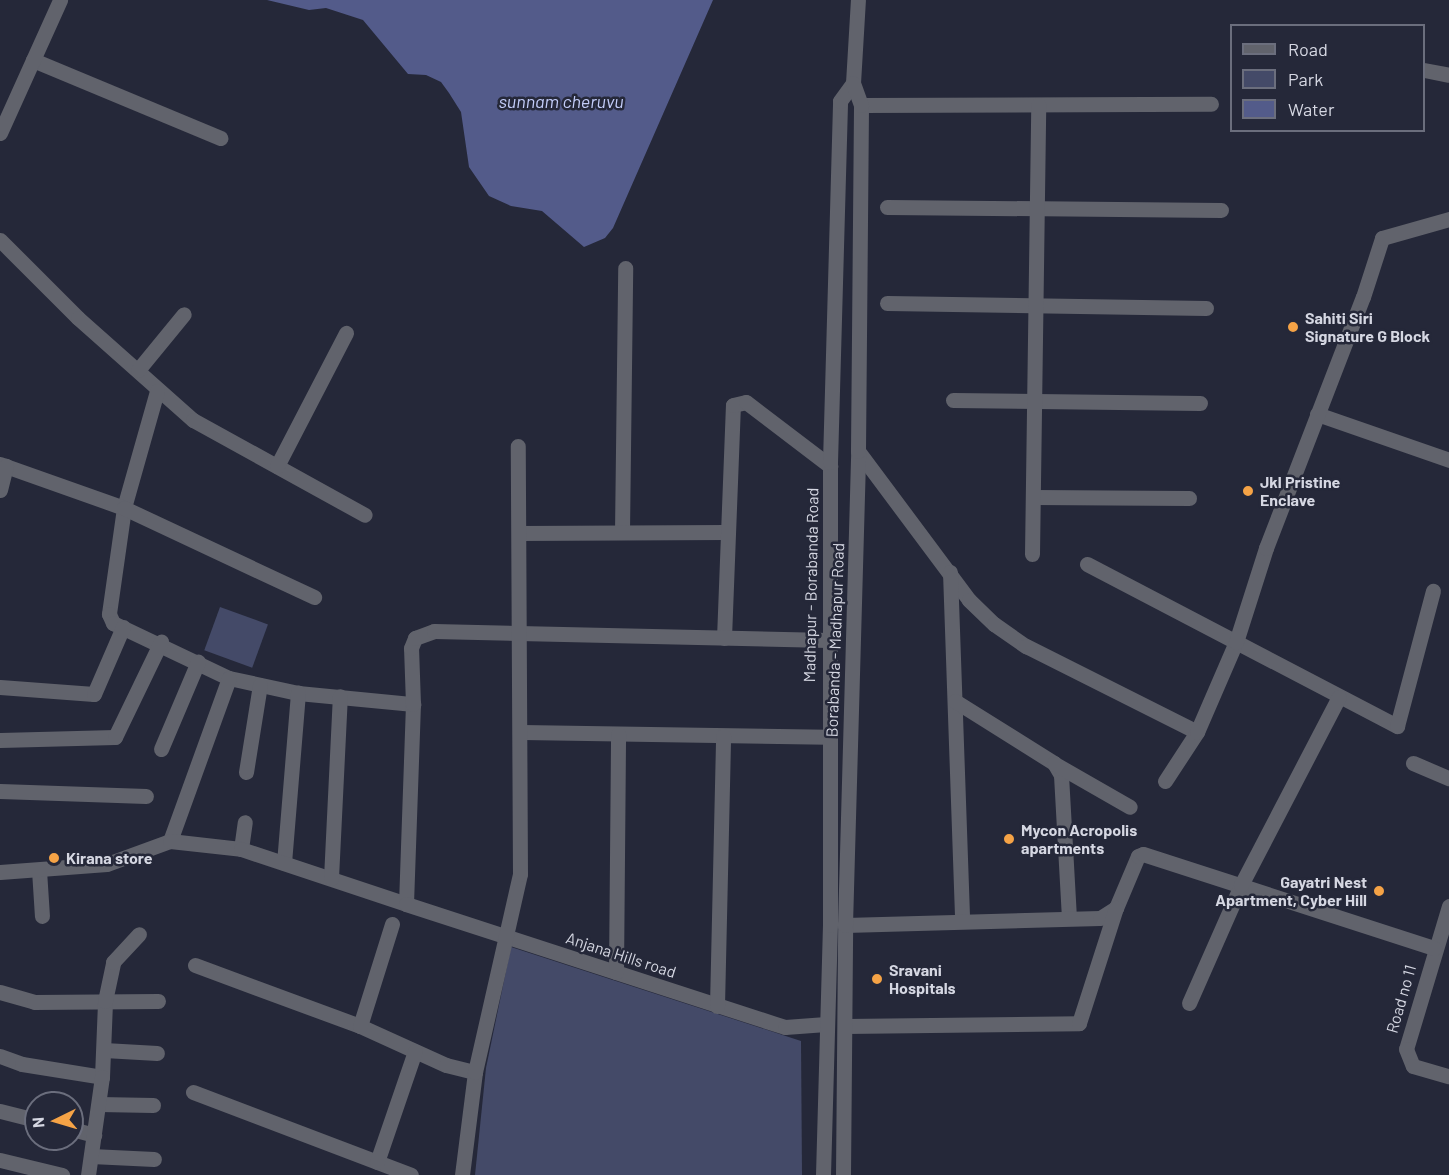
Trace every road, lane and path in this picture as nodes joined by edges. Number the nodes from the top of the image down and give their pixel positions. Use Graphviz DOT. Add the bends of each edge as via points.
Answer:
graph roads {
  1 [pos="60,0"];
  2 [pos="858,0"];
  3 [pos="33,60"];
  4 [pos="1425,70"];
  5 [pos="1449,75"];
  6 [pos="853,83"];
  7 [pos="1210,104"];
  8 [pos="861,105"];
  9 [pos="1038,105"];
  10 [pos="0,133"];
  11 [pos="220,138"];
  12 [pos="887,207"];
  13 [pos="1037,209"];
  14 [pos="1221,210"];
  15 [pos="1449,219"];
  16 [pos="0,240"];
  17 [pos="625,268"];
  18 [pos="887,303"];
  19 [pos="1036,306"];
  20 [pos="1206,308"];
  21 [pos="184,314"];
  22 [pos="346,333"];
  23 [pos="138,370"];
  24 [pos="157,391"];
  25 [pos="953,400"];
  26 [pos="1034,401"];
  27 [pos="1200,403"];
  28 [pos="1317,414"];
  29 [pos="518,446"];
  30 [pos="858,451"];
  31 [pos="1449,460"];
  32 [pos="3,465"];
  33 [pos="277,466"];
  34 [pos="830,466"];
  35 [pos="0,490"];
  36 [pos="1033,497"];
  37 [pos="1189,498"];
  38 [pos="124,508"];
  39 [pos="365,515"];
  40 [pos="622,532"];
  41 [pos="726,532"];
  42 [pos="519,533"];
  43 [pos="1032,554"];
  44 [pos="1087,564"];
  45 [pos="950,572"];
  46 [pos="1433,591"];
  47 [pos="314,597"];
  48 [pos="123,627"];
  49 [pos="519,634"];
  50 [pos="724,638"];
  51 [pos="828,640"];
  52 [pos="161,642"];
  53 [pos="1236,642"];
  54 [pos="198,662"];
  55 [pos="229,678"];
  56 [pos="260,685"];
  57 [pos="0,687"];
  58 [pos="298,693"];
  59 [pos="340,696"];
  60 [pos="1339,697"];
  61 [pos="955,701"];
  62 [pos="413,704"];
  63 [pos="522,732"];
  64 [pos="1197,732"];
  65 [pos="618,734"];
  66 [pos="723,735"];
  67 [pos="827,737"];
  68 [pos="0,740"];
  69 [pos="161,749"];
  70 [pos="1054,763"];
  71 [pos="1413,763"];
  72 [pos="246,772"];
  73 [pos="1449,778"];
  74 [pos="1165,781"];
  75 [pos="0,790"];
  76 [pos="146,796"];
  77 [pos="1130,807"];
  78 [pos="245,822"];
  79 [pos="170,841"];
  80 [pos="241,849"];
  81 [pos="284,863"];
  82 [pos="39,870"];
  83 [pos="0,872"];
  84 [pos="331,878"];
  85 [pos="1241,885"];
  86 [pos="406,904"];
  87 [pos="1449,906"];
  88 [pos="1116,908"];
  89 [pos="42,916"];
  90 [pos="1069,916"];
  91 [pos="963,919"];
  92 [pos="392,924"];
  93 [pos="845,925"];
  94 [pos="139,934"];
  95 [pos="505,935"];
  96 [pos="1434,948"];
  97 [pos="195,965"];
  98 [pos="616,972"];
  99 [pos="0,992"];
  100 [pos="105,1001"];
  101 [pos="158,1001"];
  102 [pos="1189,1003"];
  103 [pos="717,1006"];
  104 [pos="826,1024"];
  105 [pos="360,1026"];
  106 [pos="844,1026"];
  107 [pos="104,1050"];
  108 [pos="415,1051"];
  109 [pos="158,1053"];
  110 [pos="0,1056"];
  111 [pos="475,1072"];
  112 [pos="1449,1076"];
  113 [pos="102,1077"];
  114 [pos="193,1092"];
  115 [pos="99,1104"];
  116 [pos="153,1105"];
  117 [pos="0,1111"];
  118 [pos="24,1117"];
  119 [pos="84,1132"];
  120 [pos="94,1135"];
  121 [pos="91,1156"];
  122 [pos="154,1159"];
  123 [pos="377,1162"];
  124 [pos="3,1165"];
  125 [pos="62,1175"];
  126 [pos="88,1175"];
  127 [pos="411,1175"];
  128 [pos="462,1175"];
  129 [pos="823,1175"];
  130 [pos="843,1175"];
  1 -- 3 [label="street"];
  2 -- 6 [label="street, Madhapur - Borabanda Road"];
  3 -- 10 [label="street"];
  3 -- 11 [label="street"];
  4 -- 5 [label="street"];
  6 -- 8 [label="street"];
  6 -- 34 [label="street, Madhapur - Borabanda Road" via="840,101"];
  7 -- 9 [label="street"];
  8 -- 9 [label="street"];
  8 -- 30 [label="street, Borabanda - Madhapur Road"];
  9 -- 13 [label="street"];
  12 -- 13 [label="street"];
  13 -- 14 [label="street"];
  13 -- 19 [label="street"];
  15 -- 28 [label="street" via="1382,238"];
  16 -- 23 [label="street" via="78,318"];
  17 -- 40 [label="street"];
  18 -- 19 [label="street"];
  19 -- 20 [label="street"];
  19 -- 26 [label="street"];
  21 -- 23 [label="street"];
  22 -- 33 [label="street"];
  23 -- 24 [label="street"];
  24 -- 33 [label="street" via="194,420"];
  24 -- 38 [label="street"];
  25 -- 26 [label="street"];
  26 -- 27 [label="street"];
  26 -- 36 [label="street"];
  28 -- 31 [label="street"];
  28 -- 53 [label="street" via="1266,548"];
  29 -- 42 [label="street"];
  30 -- 45 [label="street"];
  30 -- 93 [label="street, Borabanda - Madhapur Road"];
  32 -- 35 [label="street"];
  32 -- 38 [label="street"];
  33 -- 39 [label="street"];
  34 -- 41 [label="street" via="746,402 733,405"];
  34 -- 51 [label="street, Madhapur - Borabanda Road"];
  36 -- 37 [label="street"];
  36 -- 43 [label="street"];
  38 -- 47 [label="street"];
  38 -- 48 [label="street" via="109,614 113,623"];
  40 -- 41 [label="street"];
  40 -- 42 [label="street"];
  41 -- 50 [label="street"];
  42 -- 49 [label="street"];
  44 -- 53 [label="street"];
  45 -- 61 [label="street"];
  45 -- 64 [label="street" via="969,600 1026,646"];
  46 -- 60 [label="street" via="1396,726"];
  48 -- 52 [label="street"];
  48 -- 57 [label="street" via="94,694"];
  49 -- 50 [label="street"];
  49 -- 62 [label="street" via="434,631 415,638 411,648"];
  49 -- 63 [label="street"];
  50 -- 51 [label="street"];
  51 -- 67 [label="street, Madhapur - Borabanda Road"];
  52 -- 54 [label="street"];
  52 -- 68 [label="street" via="115,736"];
  53 -- 60 [label="street"];
  53 -- 64 [label="street"];
  54 -- 55 [label="street"];
  54 -- 69 [label="street"];
  55 -- 56 [label="street"];
  55 -- 79 [label="street"];
  56 -- 58 [label="street"];
  56 -- 72 [label="street"];
  58 -- 59 [label="street"];
  58 -- 81 [label="street"];
  59 -- 62 [label="street"];
  59 -- 84 [label="street"];
  60 -- 85 [label="street"];
  61 -- 70 [label="street"];
  61 -- 91 [label="street"];
  62 -- 86 [label="street"];
  63 -- 65 [label="street"];
  63 -- 95 [label="street" via="520,874"];
  64 -- 74 [label="street"];
  65 -- 66 [label="street"];
  65 -- 98 [label="street"];
  66 -- 67 [label="street"];
  66 -- 103 [label="street"];
  67 -- 104 [label="street, Madhapur - Borabanda Road" via="830,925"];
  70 -- 77 [label="street"];
  70 -- 90 [label="street" via="1064,789"];
  71 -- 73 [label="street"];
  75 -- 76 [label="street"];
  78 -- 80 [label="street"];
  79 -- 80 [label="street, Anjana Hills road"];
  79 -- 82 [label="street" via="108,864"];
  80 -- 81 [label="street, Anjana Hills road"];
  81 -- 84 [label="street, Anjana Hills road"];
  82 -- 83 [label="street"];
  82 -- 89 [label="street"];
  84 -- 86 [label="street, Anjana Hills road"];
  85 -- 88 [label="street" via="1143,854 1138,856"];
  85 -- 96 [label="street"];
  85 -- 102 [label="street"];
  86 -- 95 [label="street, Anjana Hills road"];
  87 -- 96 [label="street, Road no 11"];
  88 -- 90 [label="street" via="1100,918"];
  88 -- 106 [label="street" via="1079,1023"];
  90 -- 91 [label="street"];
  91 -- 93 [label="street"];
  92 -- 105 [label="street"];
  93 -- 106 [label="street, Borabanda - Madhapur Road"];
  94 -- 100 [label="street" via="113,962"];
  95 -- 98 [label="street, Anjana Hills road"];
  95 -- 111 [label="street"];
  96 -- 112 [label="street, Road no 11" via="1406,1049 1413,1066"];
  97 -- 105 [label="street"];
  98 -- 103 [label="street, Anjana Hills road"];
  99 -- 100 [label="street" via="34,1002"];
  100 -- 101 [label="street"];
  100 -- 107 [label="street"];
  103 -- 104 [label="street, Anjana Hills road" via="794,1029"];
  104 -- 129 [label="street, Madhapur - Borabanda Road"];
  105 -- 108 [label="street"];
  106 -- 130 [label="street, Borabanda - Madhapur Road"];
  107 -- 109 [label="street"];
  107 -- 113 [label="street"];
  108 -- 111 [label="street"];
  108 -- 123 [label="street"];
  110 -- 113 [label="street" via="22,1064"];
  111 -- 128 [label="street"];
  113 -- 115 [label="street"];
  114 -- 123 [label="street"];
  115 -- 116 [label="street"];
  115 -- 120 [label="street"];
  117 -- 118 [label="street"];
  119 -- 120 [label="street"];
  120 -- 121 [label="street"];
  121 -- 122 [label="street"];
  121 -- 126 [label="street"];
  123 -- 127 [label="street"];
  124 -- 125 [label="street"];
}
